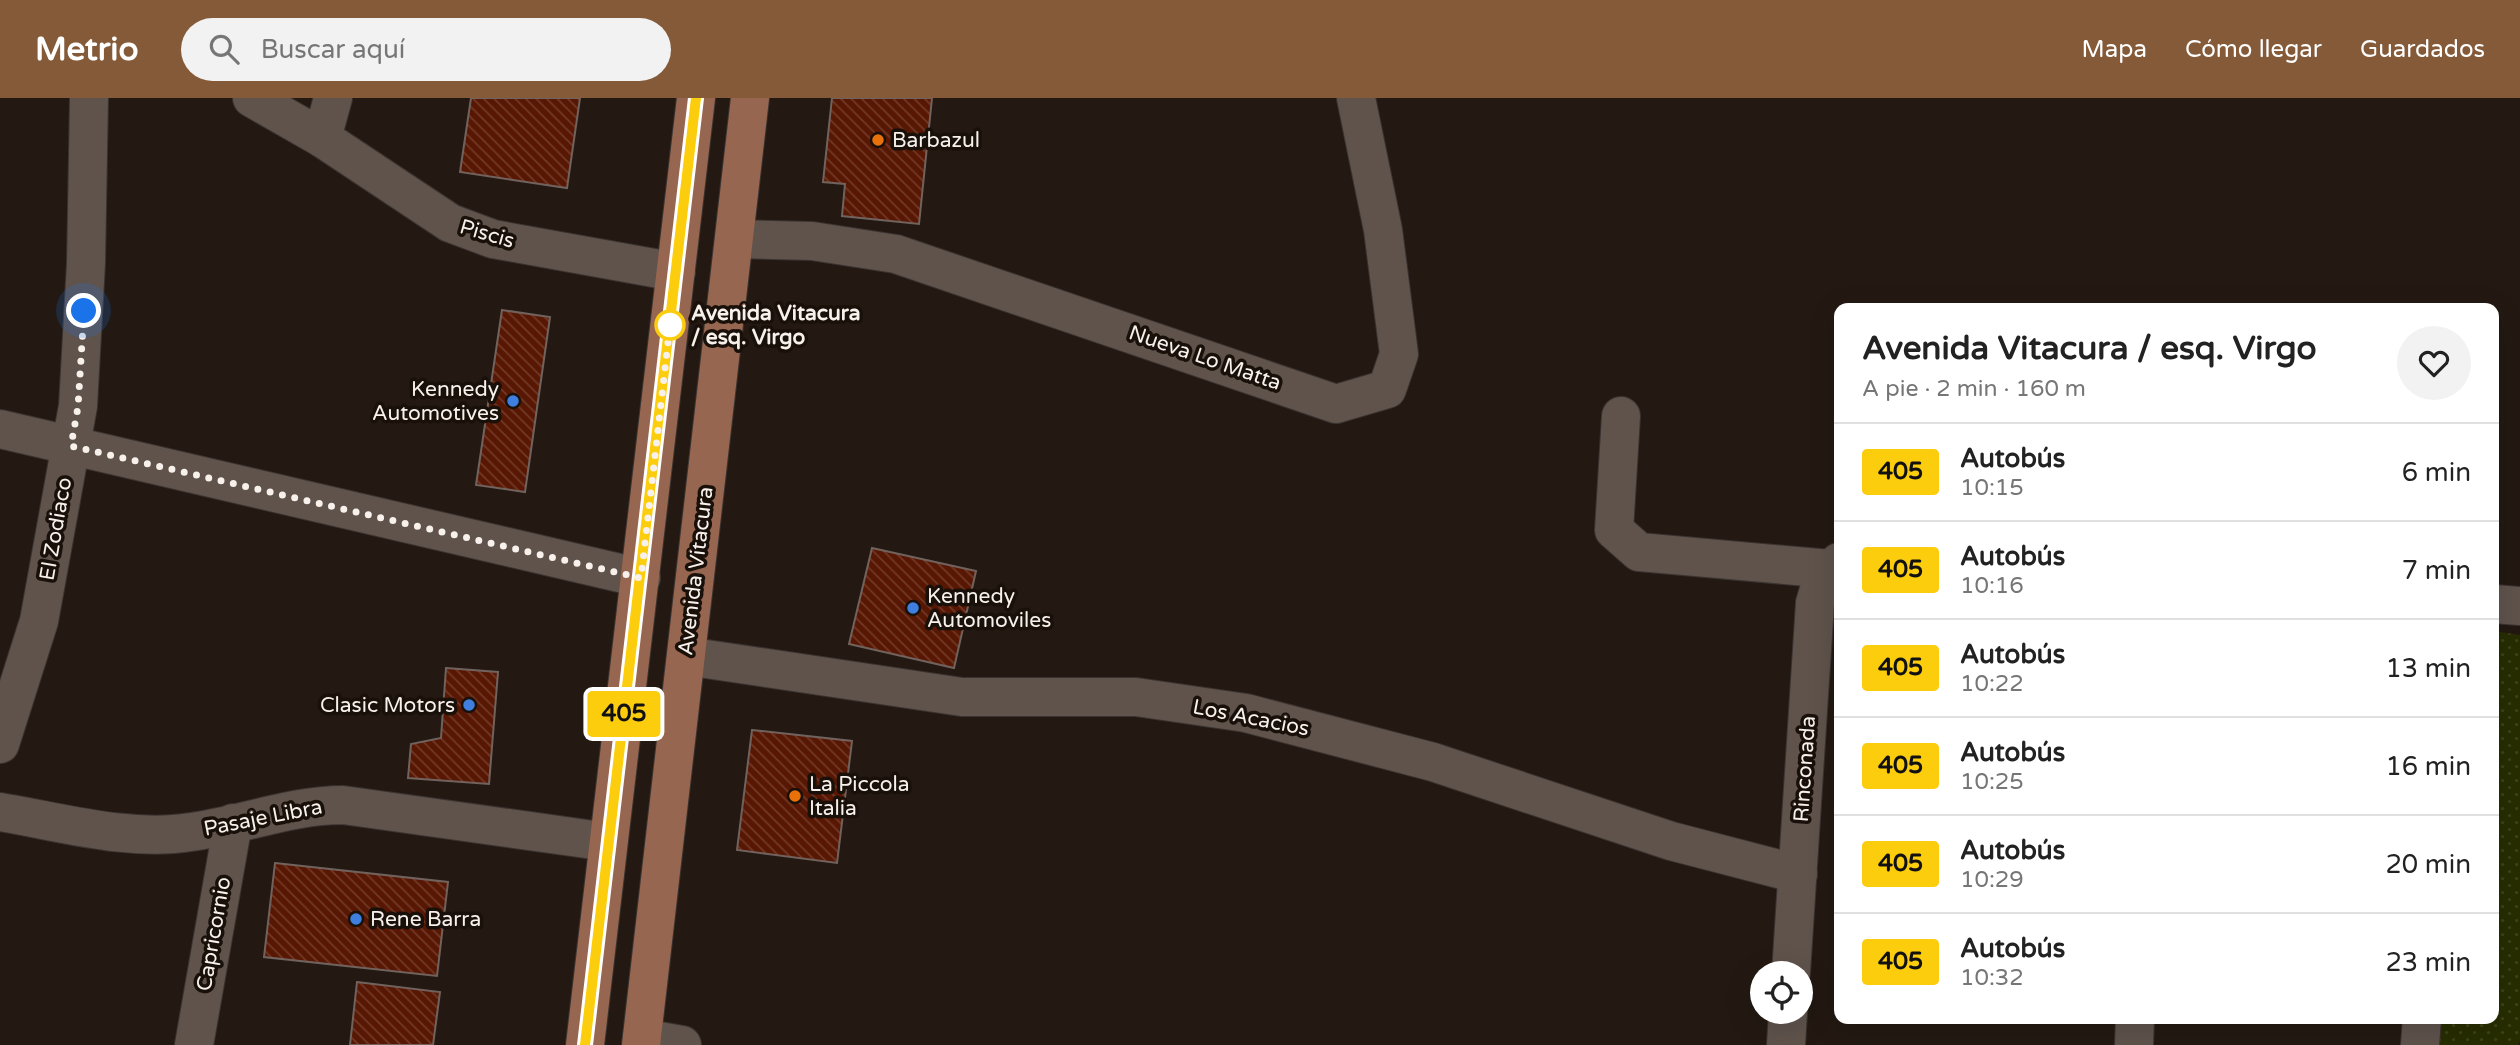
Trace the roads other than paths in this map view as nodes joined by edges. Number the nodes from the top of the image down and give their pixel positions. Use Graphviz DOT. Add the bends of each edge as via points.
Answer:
graph roads {
  1 [pos="89,98"];
  2 [pos="252,98"];
  3 [pos="333,98"];
  4 [pos="696,98"];
  5 [pos="750,98"];
  6 [pos="1356,98"];
  7 [pos="322,138"];
  8 [pos="734,239"];
  9 [pos="676,272"];
  10 [pos="1620,416"];
  11 [pos="0,429"];
  12 [pos="71,446"];
  13 [pos="1834,566"];
  14 [pos="1834,567"];
  15 [pos="641,578"];
  16 [pos="2499,604"];
  17 [pos="2520,606"];
  18 [pos="686,656"];
  19 [pos="0,744"];
  20 [pos="0,812"];
  21 [pos="233,823"];
  22 [pos="608,842"];
  23 [pos="1798,874"];
  24 [pos="1792,961"];
  25 [pos="1787,1024"];
  26 [pos="2135,1024"];
  27 [pos="2422,1024"];
  28 [pos="642,1041"];
  29 [pos="194,1045"];
  30 [pos="585,1045"];
  31 [pos="681,1045"];
  32 [pos="1786,1045"];
  33 [pos="2134,1045"];
  34 [pos="2420,1045"];
  1 -- 12 [label="street, El Zodiaco" via="86,263 78,407"];
  2 -- 7 [label="street, Piscis"];
  3 -- 7 [label="street"];
  4 -- 9 [label="main road"];
  5 -- 8 [label="main road, Avenida Vitacura"];
  6 -- 8 [label="street, Nueva Lo Matta" via="1383,230 1399,354 1387,389 1336,404 895,254 812,241"];
  7 -- 9 [label="street, Piscis" via="450,223 493,239"];
  8 -- 18 [label="main road, Avenida Vitacura"];
  9 -- 15 [label="main road"];
  10 -- 13 [label="street" via="1614,530 1639,552"];
  11 -- 12 [label="street"];
  12 -- 15 [label="street"];
  12 -- 19 [label="street, El Zodiaco" via="39,621"];
  14 -- 23 [label="street, Rinconada" via="1822,579 1815,603"];
  15 -- 22 [label="main road"];
  16 -- 17 [label="street"];
  18 -- 23 [label="street, Los Acacios" via="962,697 1136,697 1246,713 1433,762 1671,841"];
  18 -- 28 [label="main road, Avenida Vitacura"];
  20 -- 21 [label="street, Pasaje Libra" via="150,835"];
  21 -- 22 [label="street, Pasaje Libra" via="312,805 344,805"];
  21 -- 29 [label="street, Capricornio"];
  22 -- 30 [label="main road"];
  23 -- 24 [label="street, Rinconada"];
  25 -- 32 [label="street"];
  26 -- 33 [label="street"];
  27 -- 34 [label="street"];
  28 -- 31 [label="street"];
}
